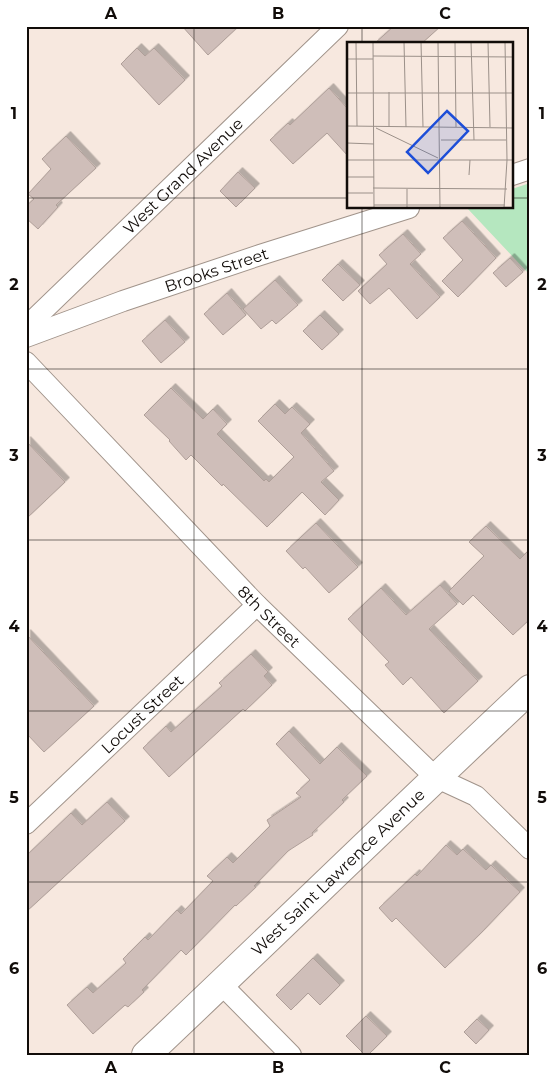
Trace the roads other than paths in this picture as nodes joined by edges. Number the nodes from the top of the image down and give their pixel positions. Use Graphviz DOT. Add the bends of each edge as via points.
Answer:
graph roads {
  1 [pos="338,26"];
  2 [pos="530,169"];
  3 [pos="514,174"];
  4 [pos="405,209"];
  5 [pos="26,327"];
  6 [pos="26,338"];
  7 [pos="26,362"];
  8 [pos="257,605"];
  9 [pos="530,689"];
  10 [pos="435,777"];
  11 [pos="26,824"];
  12 [pos="530,849"];
  13 [pos="221,984"];
  14 [pos="146,1055"];
  15 [pos="291,1055"];
  1 -- 5 [label="street, West Grand Avenue"];
  2 -- 3 [label="street"];
  4 -- 6 [label="street, Brooks Street" via="260,255"];
  7 -- 8 [label="street, 8th Street"];
  8 -- 10 [label="street, 8th Street"];
  8 -- 11 [label="street, Locust Street"];
  9 -- 10 [label="street, West Saint Lawrence Avenue"];
  10 -- 12 [label="street, 8th Street" via="476,796"];
  10 -- 13 [label="street, West Saint Lawrence Avenue"];
  13 -- 14 [label="street, West Saint Lawrence Avenue"];
  13 -- 15 [label="street"];
}
